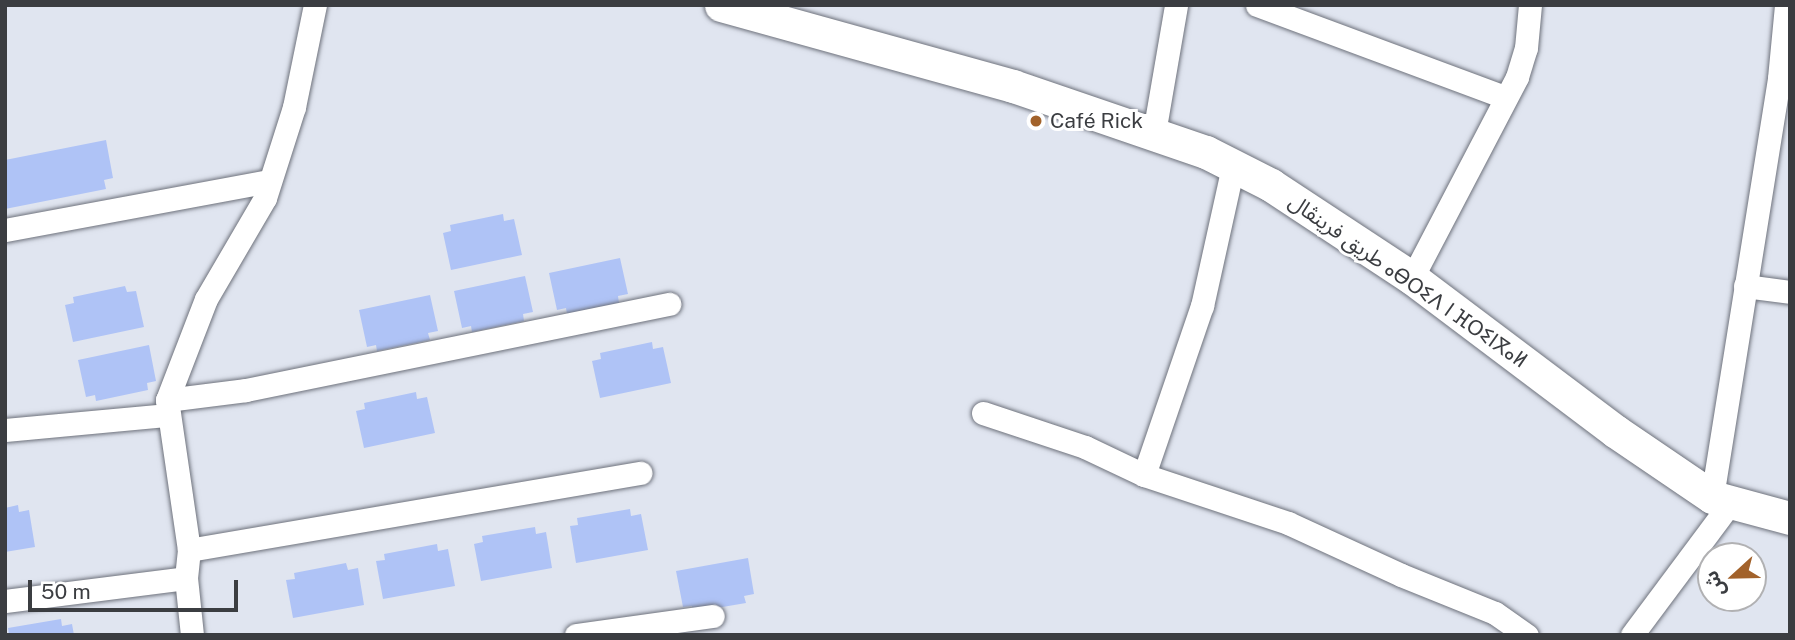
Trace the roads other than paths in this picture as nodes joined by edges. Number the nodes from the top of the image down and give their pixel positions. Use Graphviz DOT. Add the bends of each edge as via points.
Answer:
graph roads {
  1 [pos="315,5"];
  2 [pos="721,5"];
  3 [pos="1176,5"];
  4 [pos="1257,5"];
  5 [pos="1530,5"];
  6 [pos="1786,5"];
  7 [pos="1283,11"];
  8 [pos="1784,79"];
  9 [pos="1504,97"];
  10 [pos="1154,132"];
  11 [pos="1233,166"];
  12 [pos="270,181"];
  13 [pos="5,230"];
  14 [pos="1412,278"];
  15 [pos="1745,286"];
  16 [pos="1790,292"];
  17 [pos="670,304"];
  18 [pos="167,408"];
  19 [pos="983,413"];
  20 [pos="5,430"];
  21 [pos="640,473"];
  22 [pos="1144,475"];
  23 [pos="1722,500"];
  24 [pos="1790,518"];
  25 [pos="189,550"];
  26 [pos="186,578"];
  27 [pos="5,601"];
  28 [pos="713,616"];
  29 [pos="192,635"];
  30 [pos="576,635"];
  31 [pos="1527,635"];
  32 [pos="1632,635"];
  1 -- 12 [label="street" via="293,107"];
  2 -- 10 [label="main road, طريق فرينڨال ⴰⴱⵔⵉⴷ ⵏ ⴼⵔⵉⵏⴳⴰⵍ" via="1013,86"];
  3 -- 10 [label="street"];
  4 -- 7 [label="street"];
  5 -- 9 [label="street" via="1522,63"];
  6 -- 8 [label="street"];
  7 -- 9 [label="street"];
  8 -- 15 [label="street"];
  9 -- 14 [label="street"];
  10 -- 11 [label="main road, طريق فرينڨال ⴰⴱⵔⵉⴷ ⵏ ⴼⵔⵉⵏⴳⴰⵍ"];
  11 -- 14 [label="main road, طريق فرينڨال ⴰⴱⵔⵉⴷ ⵏ ⴼⵔⵉⵏⴳⴰⵍ" via="1271,185"];
  11 -- 22 [label="street" via="1202,306"];
  12 -- 13 [label="street"];
  12 -- 18 [label="street" via="265,198 206,299"];
  14 -- 23 [label="main road, طريق فرينڨال ⴰⴱⵔⵉⴷ ⵏ ⴼⵔⵉⵏⴳⴰⵍ" via="1615,431"];
  15 -- 16 [label="street"];
  15 -- 23 [label="street"];
  17 -- 18 [label="street"];
  18 -- 20 [label="street"];
  18 -- 25 [label="street"];
  19 -- 22 [label="street" via="1085,447"];
  21 -- 25 [label="street"];
  22 -- 31 [label="street" via="1288,523 1495,613"];
  23 -- 24 [label="main road, طريق فرينڨال ⴰⴱⵔⵉⴷ ⵏ ⴼⵔⵉⵏⴳⴰⵍ"];
  23 -- 32 [label="street"];
  25 -- 26 [label="street"];
  26 -- 27 [label="street"];
  26 -- 29 [label="street"];
  28 -- 30 [label="street"];
}
